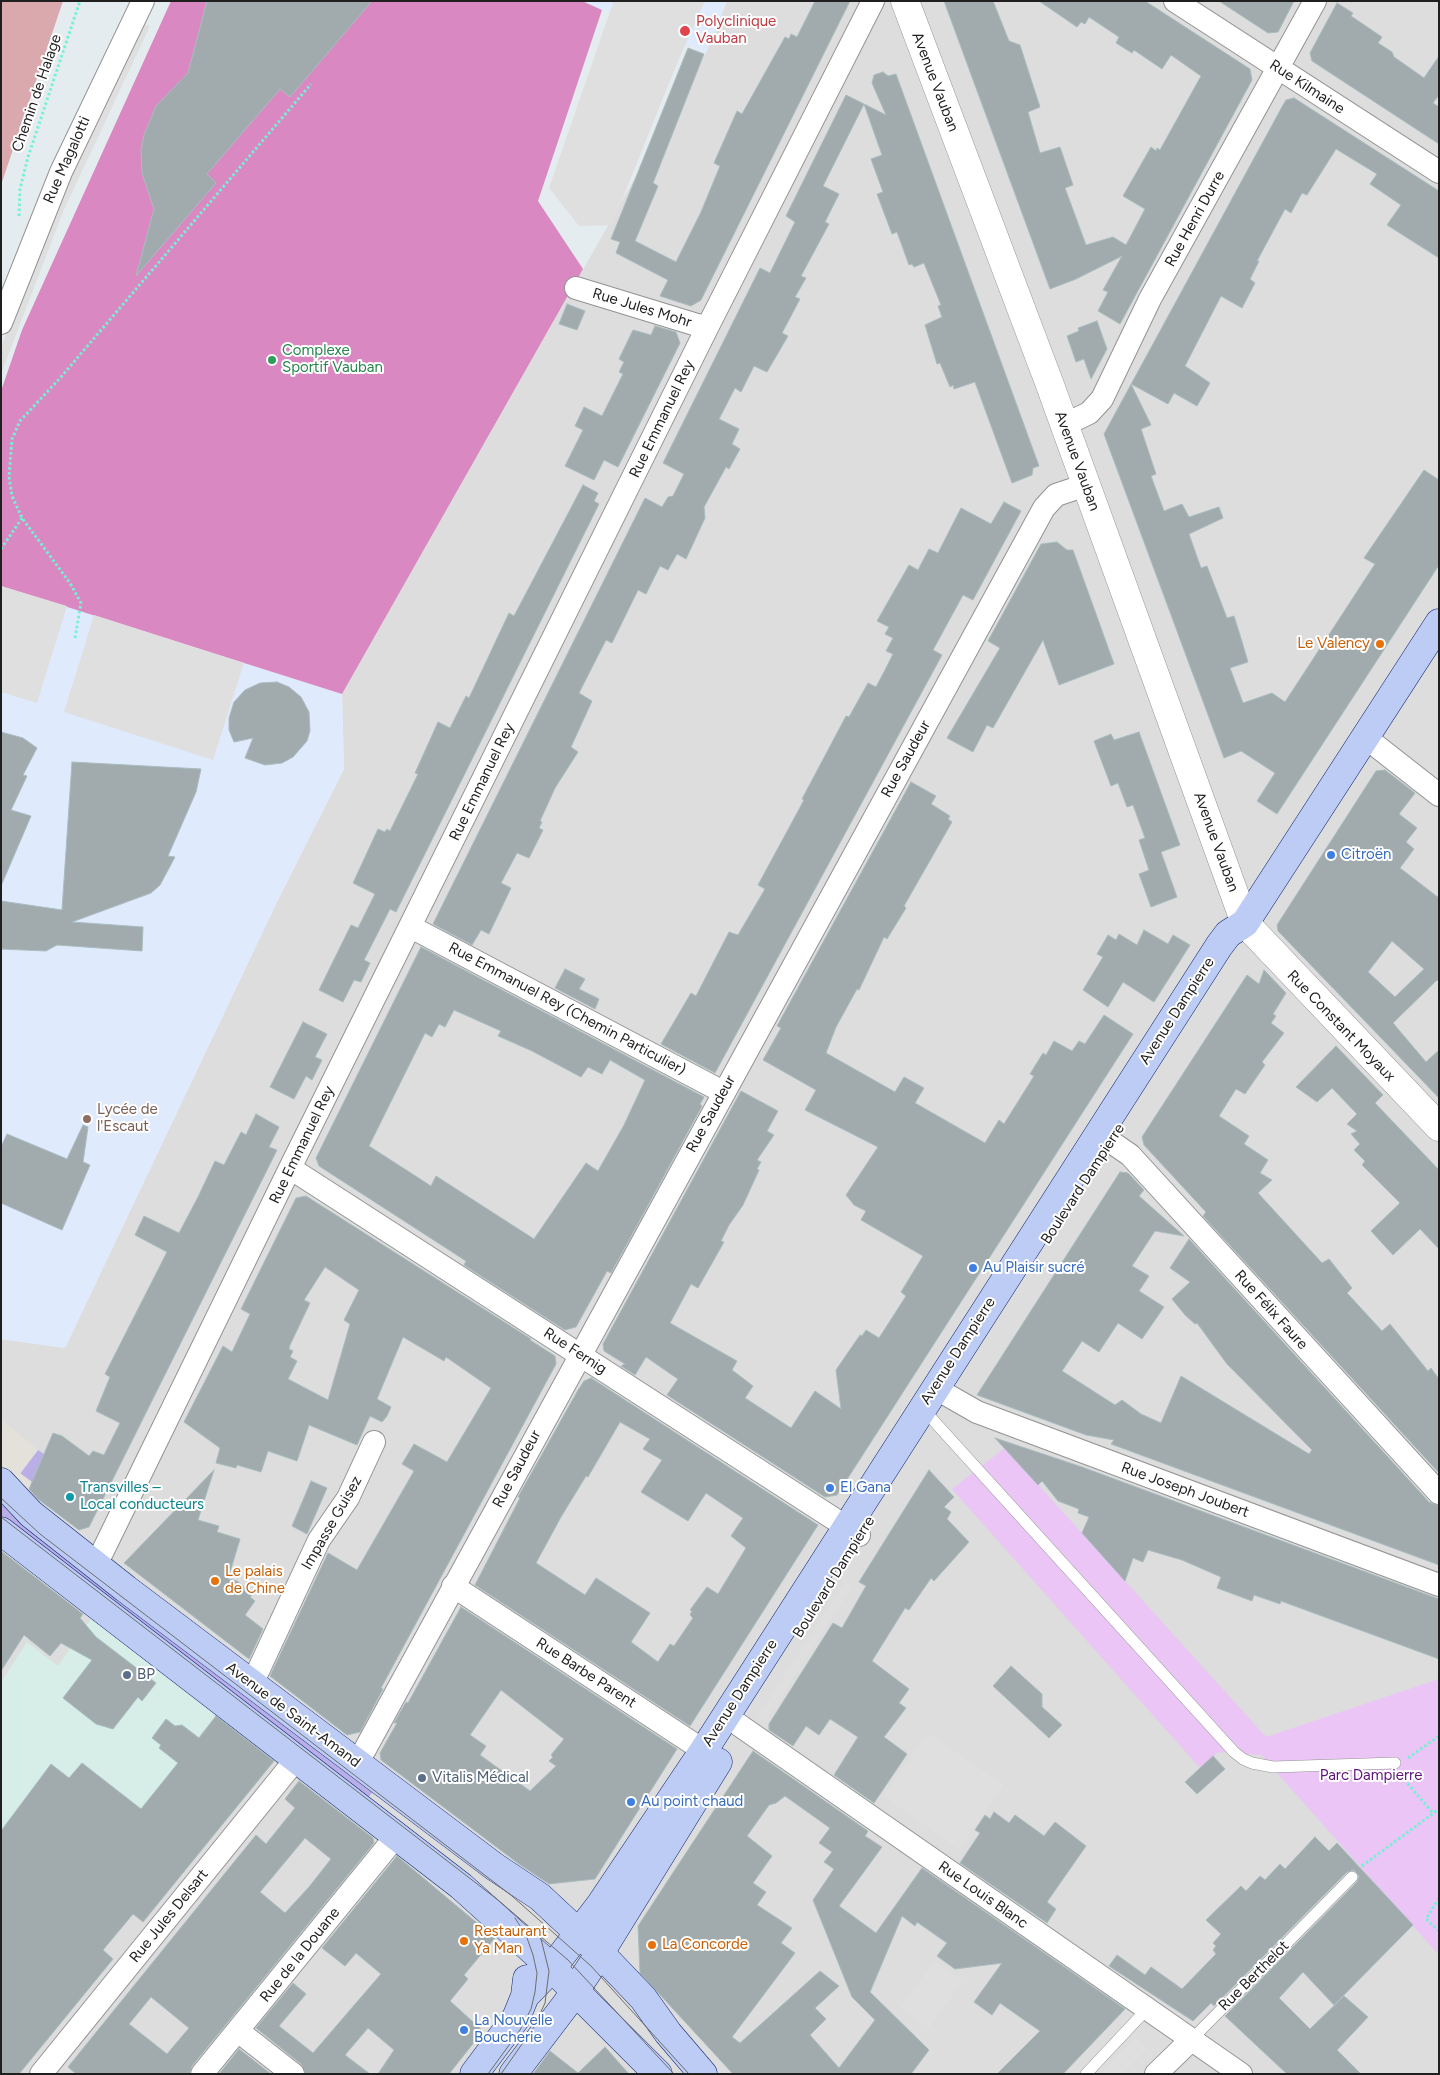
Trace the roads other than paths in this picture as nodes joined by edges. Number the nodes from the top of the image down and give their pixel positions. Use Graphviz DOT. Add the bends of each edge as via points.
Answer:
graph roads {
  1 [pos="143,1"];
  2 [pos="873,1"];
  3 [pos="905,1"];
  4 [pos="1175,1"];
  5 [pos="1315,1"];
  6 [pos="1278,69"];
  7 [pos="1439,172"];
  8 [pos="576,288"];
  9 [pos="1,323"];
  10 [pos="707,328"];
  11 [pos="1064,425"];
  12 [pos="1086,485"];
  13 [pos="1439,623"];
  14 [pos="1365,737"];
  15 [pos="1439,795"];
  16 [pos="1245,923"];
  17 [pos="411,927"];
  18 [pos="723,1092"];
  19 [pos="1439,1127"];
  20 [pos="1105,1137"];
  21 [pos="290,1168"];
  22 [pos="579,1354"];
  23 [pos="934,1403"];
  24 [pos="374,1442"];
  25 [pos="1,1482"];
  26 [pos="1439,1493"];
  27 [pos="1,1531"];
  28 [pos="853,1531"];
  29 [pos="96,1565"];
  30 [pos="1439,1585"];
  31 [pos="453,1586"];
  32 [pos="252,1684"];
  33 [pos="733,1720"];
  34 [pos="711,1755"];
  35 [pos="297,1758"];
  36 [pos="1392,1763"];
  37 [pos="357,1764"];
  38 [pos="397,1835"];
  39 [pos="1352,1877"];
  40 [pos="510,1931"];
  41 [pos="589,1943"];
  42 [pos="564,1980"];
  43 [pos="525,1996"];
  44 [pos="1147,2009"];
  45 [pos="609,2026"];
  46 [pos="548,2028"];
  47 [pos="238,2031"];
  48 [pos="1192,2039"];
  49 [pos="41,2074"];
  50 [pos="202,2074"];
  51 [pos="293,2074"];
  52 [pos="474,2074"];
  53 [pos="513,2074"];
  54 [pos="658,2074"];
  55 [pos="703,2074"];
  56 [pos="1086,2074"];
  57 [pos="1156,2074"];
  58 [pos="1241,2074"];
  1 -- 9 [label="street, Rue Magalotti" via="50,195"];
  2 -- 10 [label="street, Rue Emmanuel Rey"];
  3 -- 11 [label="street, Avenue Vauban"];
  4 -- 6 [label="street, Rue Kilmaine"];
  5 -- 6 [label="street, Rue Henri Durre"];
  6 -- 7 [label="street, Rue Kilmaine"];
  6 -- 11 [label="street, Rue Henri Durre" via="1150,299 1102,399 1089,412"];
  8 -- 10 [label="street, Rue Jules Mohr"];
  10 -- 17 [label="street, Rue Emmanuel Rey"];
  11 -- 12 [label="street, Avenue Vauban"];
  12 -- 16 [label="street, Avenue Vauban"];
  12 -- 18 [label="street, Rue Saudeur" via="1056,495 1044,508"];
  13 -- 14 [label="main road"];
  14 -- 15 [label="street"];
  14 -- 16 [label="main road"];
  16 -- 19 [label="street, Rue Constant Moyaux"];
  16 -- 20 [label="main road, Boulevard Dampierre" via="1233,954"];
  17 -- 18 [label="street, Rue Emmanuel Rey (Chemin Particulier)"];
  17 -- 21 [label="street, Rue Emmanuel Rey"];
  18 -- 22 [label="street, Rue Saudeur"];
  20 -- 23 [label="main road, Boulevard Dampierre"];
  20 -- 26 [label="street, Rue Félix Faure" via="1130,1155"];
  21 -- 22 [label="street, Rue Fernig"];
  21 -- 29 [label="street, Rue Emmanuel Rey"];
  22 -- 28 [label="street, Rue Fernig"];
  22 -- 31 [label="street, Rue Saudeur"];
  23 -- 28 [label="main road, Boulevard Dampierre"];
  23 -- 30 [label="street, Rue Joseph Joubert" via="977,1412"];
  23 -- 36 [label="lane" via="1234,1752 1252,1764 1272,1767"];
  24 -- 32 [label="street, Impasse Guisez" via="348,1498 319,1540"];
  25 -- 29 [label="main road, Avenue de Saint-Amand" via="31,1514"];
  27 -- 35 [label="main road"];
  28 -- 33 [label="main road, Boulevard Dampierre"];
  29 -- 32 [label="main road, Avenue de Saint-Amand"];
  31 -- 34 [label="street, Rue Barbe Parent"];
  31 -- 37 [label="street, Rue Saudeur"];
  32 -- 37 [label="main road, Avenue de Saint-Amand"];
  33 -- 34 [label="main road, Boulevard Dampierre"];
  33 -- 44 [label="street, Rue Louis Blanc"];
  34 -- 41 [label="main road, Avenue Dampierre" via="614,1884"];
  35 -- 38 [label="main road"];
  35 -- 49 [label="street, Rue Jules Delsart"];
  37 -- 41 [label="main road, Avenue de Saint-Amand" via="495,1867 533,1891"];
  38 -- 40 [label="main road"];
  38 -- 47 [label="street, Rue de la Douane"];
  39 -- 48 [label="lane, Rue Berthelot"];
  40 -- 42 [label="main road"];
  40 -- 43 [label="main road" via="525,1965"];
  41 -- 42 [label="main road, Avenue Dampierre"];
  41 -- 55 [label="main road, Avenue de Saint-Amand" via="643,1998 671,2038"];
  42 -- 43 [label="main road"];
  42 -- 45 [label="main road"];
  42 -- 46 [label="main road"];
  43 -- 52 [label="main road" via="516,2018"];
  44 -- 48 [label="street, Rue Louis Blanc"];
  44 -- 56 [label="lane"];
  45 -- 46 [label="main road" via="578,2021"];
  45 -- 54 [label="main road"];
  46 -- 53 [label="main road"];
  47 -- 50 [label="street, Rue de la Douane"];
  47 -- 51 [label="street"];
  48 -- 57 [label="street, Rue Berthelot"];
  48 -- 58 [label="street, Rue Louis Blanc"];
}
